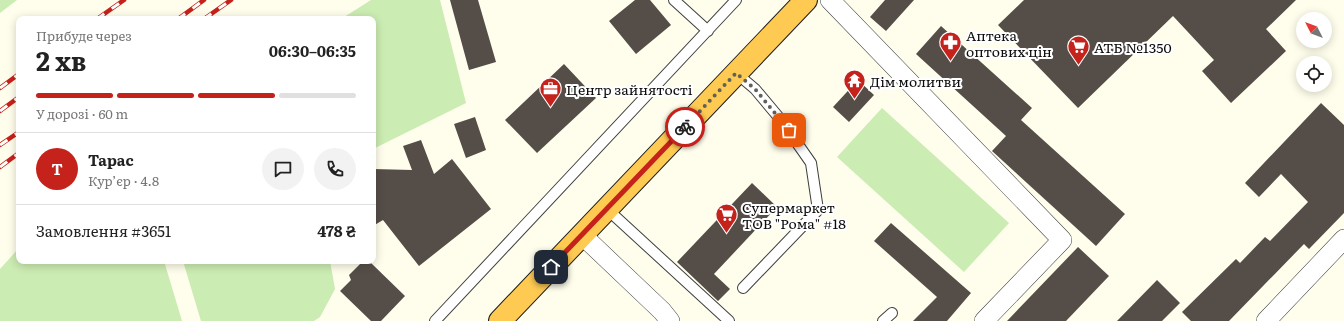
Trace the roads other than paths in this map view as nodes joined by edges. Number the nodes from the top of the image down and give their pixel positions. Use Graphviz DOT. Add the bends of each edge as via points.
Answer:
graph roads {
  1 [pos="674,0"];
  2 [pos="736,0"];
  3 [pos="806,0"];
  4 [pos="830,0"];
  5 [pos="708,31"];
  6 [pos="736,73"];
  7 [pos="607,209"];
  8 [pos="582,235"];
  9 [pos="1344,239"];
  10 [pos="743,288"];
  11 [pos="892,313"];
  12 [pos="435,321"];
  13 [pos="500,321"];
  14 [pos="670,321"];
  15 [pos="729,321"];
  16 [pos="884,321"];
  17 [pos="984,321"];
  18 [pos="1266,321"];
  1 -- 5 [label="lane"];
  2 -- 5 [label="lane"];
  3 -- 6 [label="highway"];
  4 -- 17 [label="street" via="1062,240"];
  5 -- 12 [label="lane"];
  6 -- 7 [label="highway"];
  6 -- 10 [label="lane" via="755,89 781,120 811,163 818,210"];
  7 -- 8 [label="highway"];
  7 -- 15 [label="lane"];
  8 -- 13 [label="highway"];
  8 -- 14 [label="street"];
  9 -- 18 [label="street"];
  11 -- 16 [label="lane"];
}
